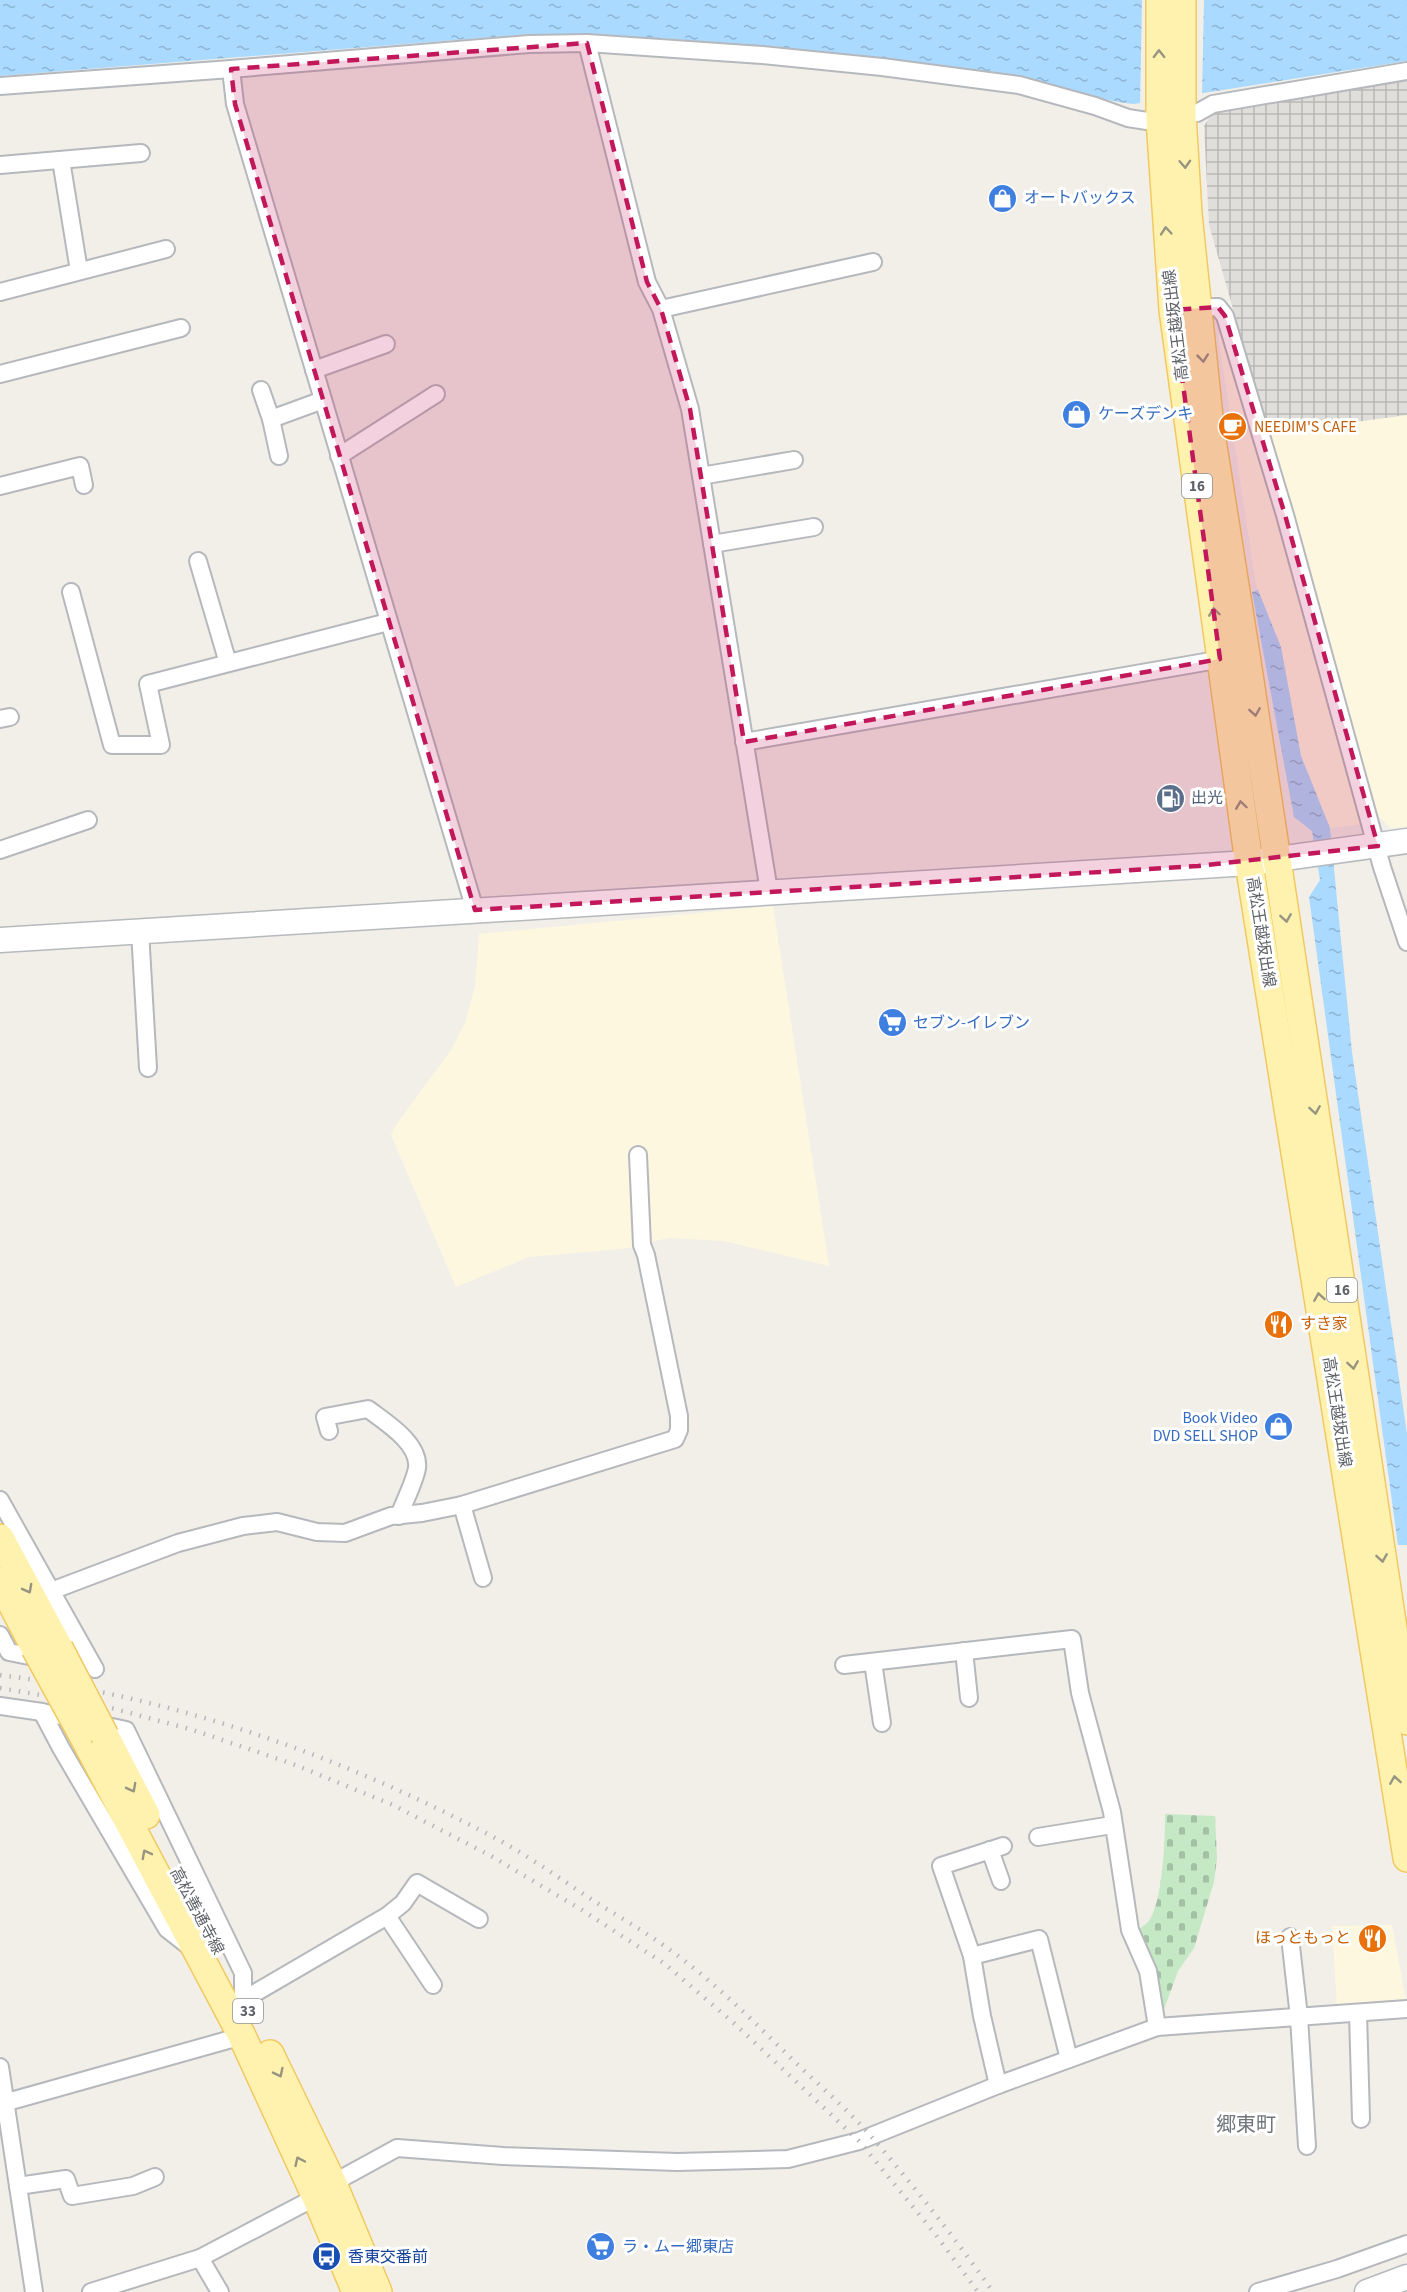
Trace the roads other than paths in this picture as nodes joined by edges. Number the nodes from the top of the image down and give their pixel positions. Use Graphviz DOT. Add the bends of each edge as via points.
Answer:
graph roads {
  1 [pos="1160,0"];
  2 [pos="1182,0"];
  3 [pos="587,43"];
  4 [pos="231,69"];
  5 [pos="1407,71"];
  6 [pos="0,86"];
  7 [pos="1171,112"];
  8 [pos="141,153"];
  9 [pos="61,160"];
  10 [pos="0,165"];
  11 [pos="166,249"];
  12 [pos="873,262"];
  13 [pos="79,272"];
  14 [pos="0,292"];
  15 [pos="1185,308"];
  16 [pos="661,309"];
  17 [pos="181,328"];
  18 [pos="386,344"];
  19 [pos="314,370"];
  20 [pos="0,374"];
  21 [pos="261,390"];
  22 [pos="436,394"];
  23 [pos="323,400"];
  24 [pos="271,419"];
  25 [pos="279,456"];
  26 [pos="339,456"];
  27 [pos="794,460"];
  28 [pos="701,476"];
  29 [pos="84,485"];
  30 [pos="0,486"];
  31 [pos="814,527"];
  32 [pos="712,544"];
  33 [pos="198,561"];
  34 [pos="71,592"];
  35 [pos="388,622"];
  36 [pos="1233,657"];
  37 [pos="228,663"];
  38 [pos="744,742"];
  39 [pos="88,820"];
  40 [pos="1407,841"];
  41 [pos="1378,846"];
  42 [pos="0,850"];
  43 [pos="1276,860"];
  44 [pos="1249,863"];
  45 [pos="769,891"];
  46 [pos="475,910"];
  47 [pos="140,931"];
  48 [pos="0,940"];
  49 [pos="1407,942"];
  50 [pos="148,1068"];
  51 [pos="638,1155"];
  52 [pos="329,1431"];
  53 [pos="0,1500"];
  54 [pos="462,1505"];
  55 [pos="399,1516"];
  56 [pos="0,1538"];
  57 [pos="483,1578"];
  58 [pos="0,1581"];
  59 [pos="51,1591"];
  60 [pos="0,1635"];
  61 [pos="47,1648"];
  62 [pos="964,1652"];
  63 [pos="873,1662"];
  64 [pos="844,1665"];
  65 [pos="969,1698"];
  66 [pos="0,1706"];
  67 [pos="42,1712"];
  68 [pos="1407,1721"];
  69 [pos="882,1723"];
  70 [pos="93,1734"];
  71 [pos="1404,1820"];
  72 [pos="1112,1825"];
  73 [pos="1038,1837"];
  74 [pos="1407,1858"];
  75 [pos="1001,1881"];
  76 [pos="387,1916"];
  77 [pos="479,1919"];
  78 [pos="1290,1937"];
  79 [pos="200,1955"];
  80 [pos="972,1956"];
  81 [pos="433,1985"];
  82 [pos="243,2000"];
  83 [pos="1407,2009"];
  84 [pos="1358,2013"];
  85 [pos="1299,2017"];
  86 [pos="1157,2027"];
  87 [pos="242,2036"];
  88 [pos="1068,2059"];
  89 [pos="0,2067"];
  90 [pos="998,2085"];
  91 [pos="3,2103"];
  92 [pos="1361,2119"];
  93 [pos="1307,2146"];
  94 [pos="156,2177"];
  95 [pos="18,2186"];
  96 [pos="325,2191"];
  97 [pos="1407,2244"];
  98 [pos="200,2258"];
  99 [pos="1407,2277"];
  100 [pos="126,2287"];
  101 [pos="34,2292"];
  102 [pos="91,2292"];
  103 [pos="220,2292"];
  104 [pos="356,2292"];
  105 [pos="378,2292"];
  106 [pos="1258,2292"];
  107 [pos="1367,2292"];
  7 -- 1 [label="main road, 高松王越坂出線 / 16, one-way"];
  2 -- 7 [label="main road, 高松王越坂出線 / 16"];
  3 -- 4 [label="street" via="529,44"];
  3 -- 7 [label="street" via="762,55 962,77 1019,85 1147,121"];
  3 -- 16 [label="street" via="647,282"];
  4 -- 6 [label="street"];
  4 -- 19 [label="street" via="235,104"];
  5 -- 7 [label="street" via="1214,104 1197,112"];
  7 -- 15 [label="main road, 高松王越坂出線 / 16"];
  8 -- 9 [label="street"];
  9 -- 10 [label="street"];
  9 -- 13 [label="street"];
  11 -- 13 [label="street"];
  12 -- 16 [label="street"];
  13 -- 14 [label="street"];
  15 -- 36 [label="main road, 高松王越坂出線 / 16"];
  15 -- 41 [label="street" via="1218,307 1226,316"];
  16 -- 28 [label="street" via="690,410"];
  17 -- 20 [label="street"];
  18 -- 19 [label="street"];
  19 -- 23 [label="street"];
  21 -- 24 [label="street"];
  22 -- 26 [label="street"];
  23 -- 24 [label="street"];
  23 -- 26 [label="street"];
  24 -- 25 [label="street"];
  26 -- 35 [label="street"];
  27 -- 28 [label="street"];
  28 -- 32 [label="street"];
  29 -- 30 [label="street" via="80,466"];
  31 -- 32 [label="street"];
  32 -- 38 [label="street"];
  33 -- 37 [label="street"];
  34 -- 37 [label="street" via="112,745 161,745 148,684"];
  35 -- 37 [label="street"];
  35 -- 46 [label="street"];
  36 -- 38 [label="street"];
  36 -- 43 [label="main road, 高松王越坂出線 / 16, one-way"];
  44 -- 36 [label="main road, 高松王越坂出線 / 16, one-way"];
  38 -- 45 [label="street"];
  39 -- 42 [label="street"];
  40 -- 41 [label="street"];
  41 -- 43 [label="street"];
  41 -- 49 [label="street"];
  43 -- 44 [label="street"];
  43 -- 68 [label="main road, 高松王越坂出線 / 16, one-way"];
  44 -- 45 [label="street"];
  71 -- 44 [label="main road, 高松王越坂出線 / 16, one-way"];
  45 -- 46 [label="street"];
  46 -- 47 [label="street"];
  47 -- 48 [label="street"];
  47 -- 50 [label="street"];
  51 -- 54 [label="street" via="642,1245 680,1416 675,1439"];
  52 -- 55 [label="street" via="325,1417 368,1409 403,1436 417,1467"];
  53 -- 59 [label="street"];
  54 -- 55 [label="street"];
  54 -- 57 [label="street"];
  55 -- 59 [label="street" via="345,1533 317,1532 277,1522 243,1526 178,1543"];
  56 -- 61 [label="main road, 高松善通寺線 / 33, one-way"];
  58 -- 61 [label="main road, 高松善通寺線 / 33"];
  59 -- 60 [label="street" via="95,1669 9,1652"];
  61 -- 70 [label="main road, 高松善通寺線 / 33, bridge"];
  62 -- 63 [label="street"];
  62 -- 65 [label="street"];
  62 -- 72 [label="street" via="1072,1639 1080,1693 1112,1812"];
  63 -- 64 [label="street"];
  63 -- 69 [label="street"];
  66 -- 67 [label="street"];
  67 -- 79 [label="street" via="167,1929"];
  67 -- 82 [label="street" via="126,1730 243,1973"];
  79 -- 70 [label="main road, 高松善通寺線 / 33, one-way"];
  70 -- 82 [label="main road, 高松善通寺線 / 33, one-way"];
  71 -- 74 [label="main road, 高松王越坂出線 / 16"];
  72 -- 73 [label="street"];
  72 -- 86 [label="street" via="1130,1930 1148,1971"];
  75 -- 80 [label="street" via="997,1848 941,1866"];
  76 -- 77 [label="street" via="403,1904 417,1883"];
  76 -- 81 [label="street"];
  76 -- 82 [label="street"];
  78 -- 85 [label="street"];
  79 -- 87 [label="main road, 高松善通寺線 / 33"];
  80 -- 88 [label="street" via="1039,1939"];
  80 -- 90 [label="street"];
  82 -- 96 [label="main road, 高松善通寺線 / 33, one-way"];
  83 -- 84 [label="street"];
  84 -- 85 [label="street"];
  84 -- 92 [label="street"];
  85 -- 86 [label="street"];
  85 -- 93 [label="street"];
  86 -- 88 [label="street"];
  87 -- 91 [label="street"];
  96 -- 87 [label="main road, 高松善通寺線 / 33, one-way"];
  88 -- 90 [label="street"];
  89 -- 91 [label="street"];
  90 -- 96 [label="street" via="859,2141 788,2158 677,2162 397,2148"];
  91 -- 95 [label="street"];
  94 -- 95 [label="street" via="134,2186 72,2196 66,2179"];
  95 -- 101 [label="street"];
  96 -- 98 [label="street"];
  96 -- 104 [label="main road, 高松善通寺線 / 33"];
  96 -- 105 [label="main road, 高松善通寺線 / 33" via="366,2259"];
  97 -- 106 [label="street"];
  98 -- 100 [label="street"];
  98 -- 103 [label="street"];
  99 -- 107 [label="street"];
  100 -- 102 [label="street"];
}
